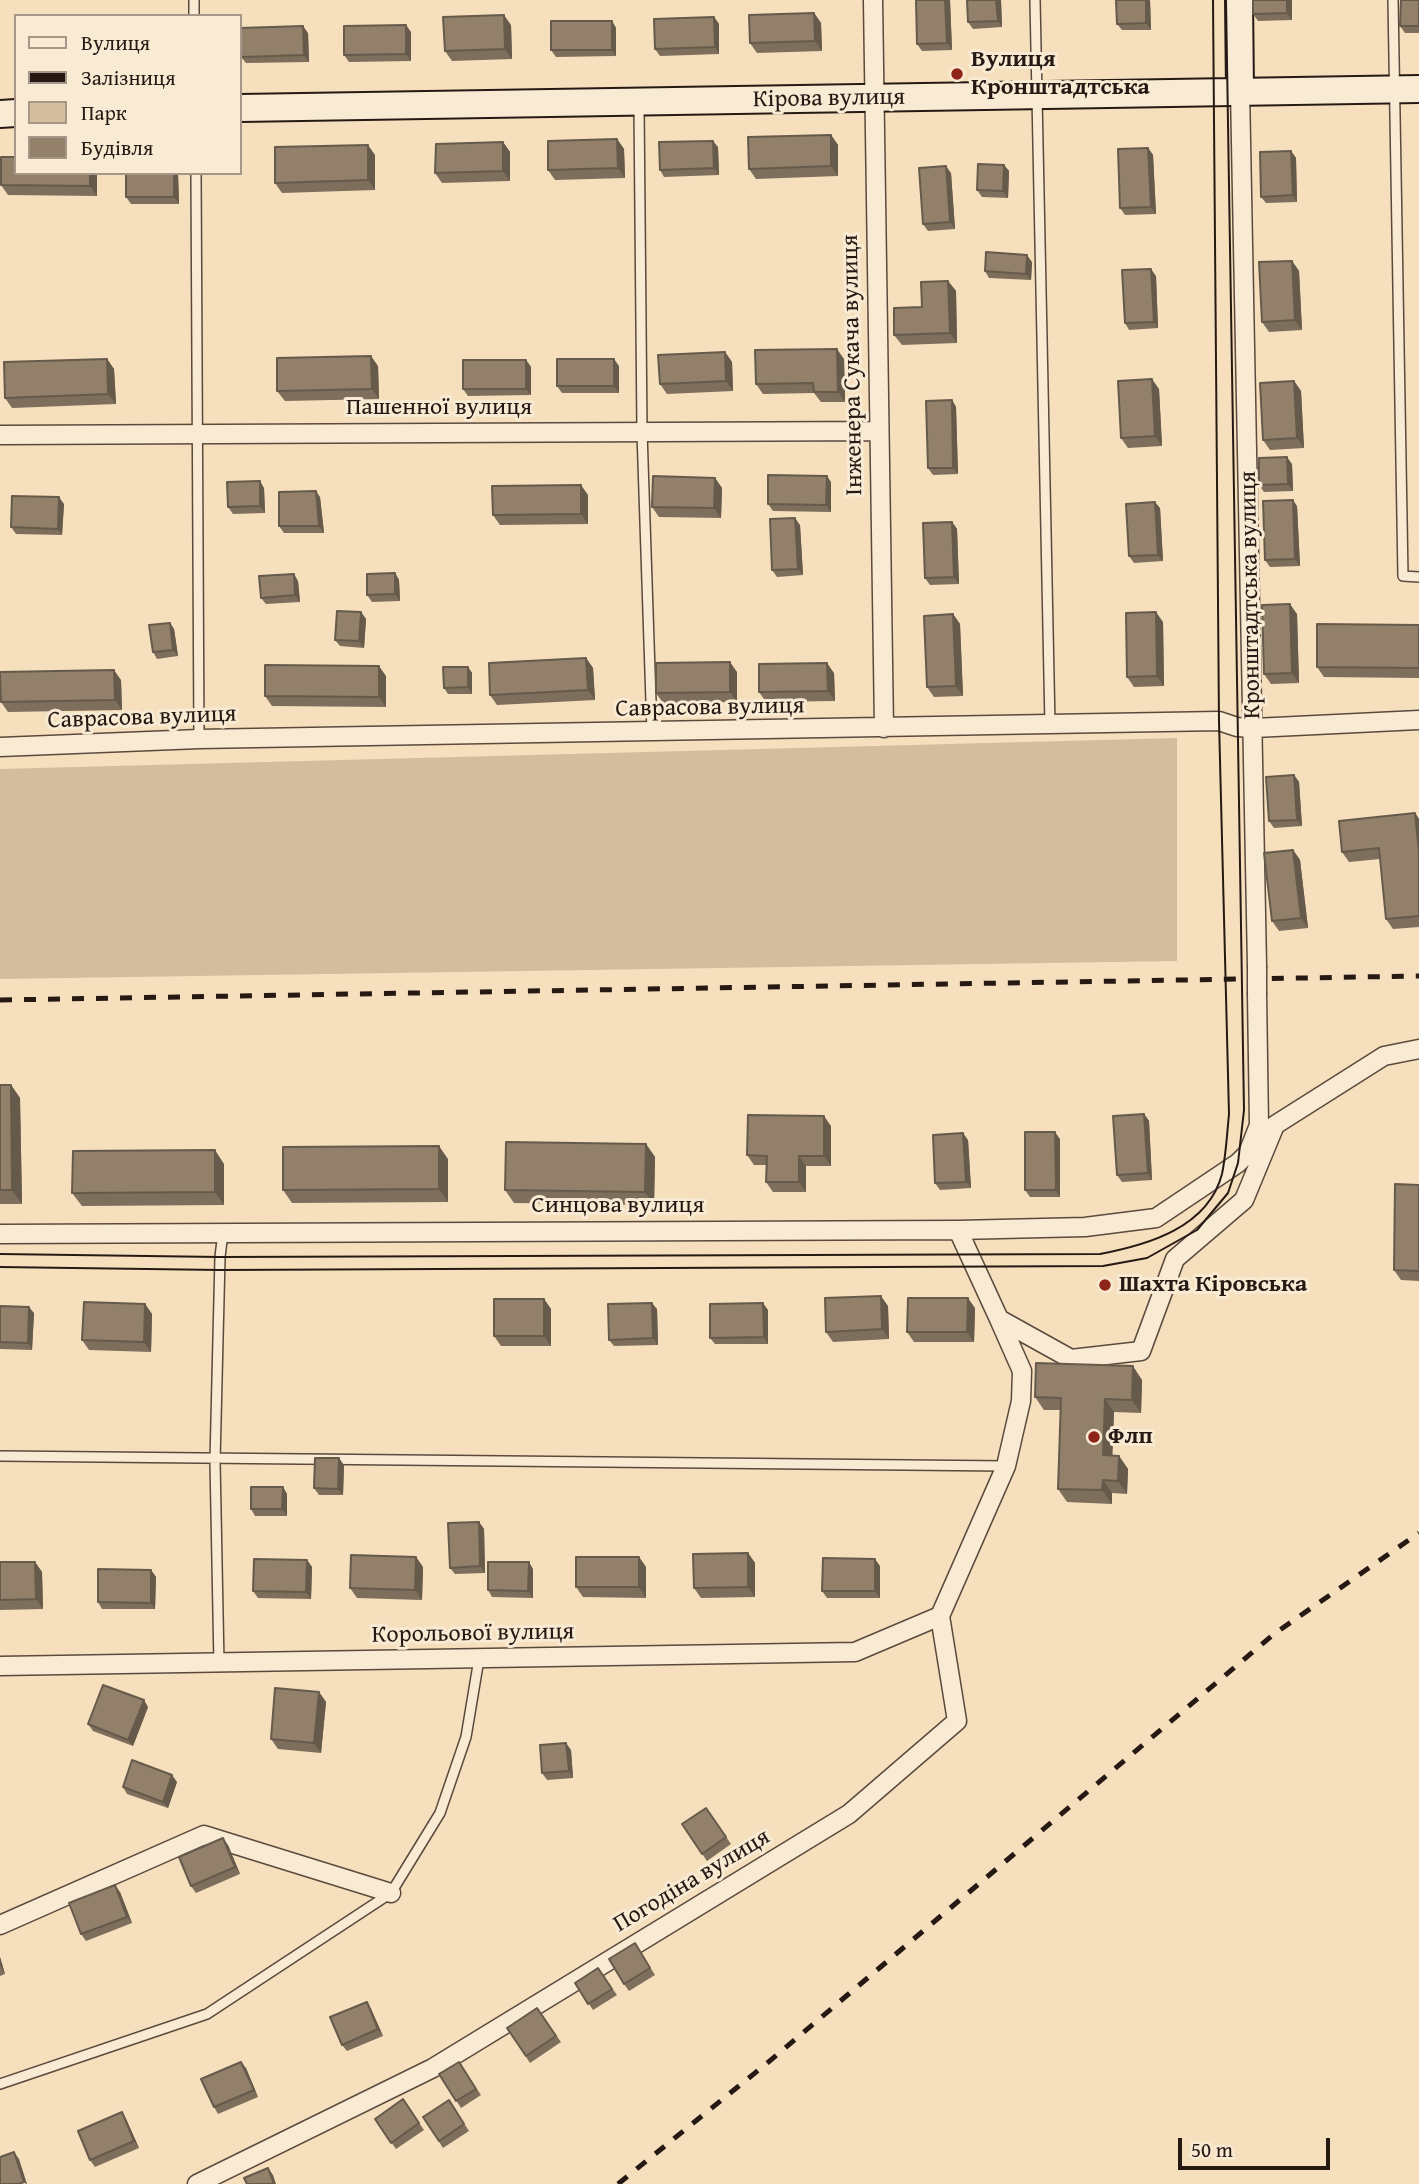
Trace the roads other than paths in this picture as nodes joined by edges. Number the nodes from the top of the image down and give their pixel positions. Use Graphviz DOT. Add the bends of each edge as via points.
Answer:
graph roads {
  1 [pos="873,0"];
  2 [pos="1035,0"];
  3 [pos="1239,0"];
  4 [pos="1393,0"];
  5 [pos="1407,88"];
  6 [pos="1240,90"];
  7 [pos="1037,95"];
  8 [pos="874,98"];
  9 [pos="639,104"];
  10 [pos="242,108"];
  11 [pos="196,175"];
  12 [pos="879,431"];
  13 [pos="642,432"];
  14 [pos="199,433"];
  15 [pos="0,435"];
  16 [pos="1419,577"];
  17 [pos="1419,720"];
  18 [pos="1050,725"];
  19 [pos="884,728"];
  20 [pos="1254,728"];
  21 [pos="652,734"];
  22 [pos="199,739"];
  23 [pos="0,747"];
  24 [pos="1419,1049"];
  25 [pos="1222,1175"];
  26 [pos="958,1230"];
  27 [pos="223,1232"];
  28 [pos="0,1234"];
  29 [pos="999,1319"];
  30 [pos="0,1457"];
  31 [pos="215,1461"];
  32 [pos="1006,1466"];
  33 [pos="940,1616"];
  34 [pos="479,1659"];
  35 [pos="219,1664"];
  36 [pos="0,1666"];
  37 [pos="391,1893"];
  38 [pos="0,1925"];
  39 [pos="0,2084"];
  40 [pos="197,2184"];
  1 -- 8 [label="street, Інженера Сукача вулиця"];
  2 -- 7 [label="lane"];
  3 -- 6 [label="main road, Кронштадтська вулиця"];
  4 -- 5 [label="lane"];
  5 -- 6 [label="main road, Кірова вулиця"];
  5 -- 16 [label="lane" via="1403,576"];
  6 -- 7 [label="main road, Кірова вулиця"];
  6 -- 20 [label="street, Кронштадтська вулиця"];
  7 -- 8 [label="main road, Кірова вулиця"];
  7 -- 18 [label="lane"];
  8 -- 9 [label="main road, Кірова вулиця"];
  8 -- 12 [label="street, Інженера Сукача вулиця"];
  9 -- 10 [label="main road, Кірова вулиця"];
  9 -- 13 [label="lane"];
  11 -- 14 [label="lane"];
  12 -- 13 [label="street, Пашенної вулиця"];
  12 -- 19 [label="street, Інженера Сукача вулиця"];
  13 -- 14 [label="street, Пашенної вулиця"];
  13 -- 21 [label="lane"];
  14 -- 15 [label="street, Пашенної вулиця"];
  14 -- 22 [label="lane"];
  17 -- 20 [label="street, Саврасова вулиця"];
  18 -- 19 [label="street, Саврасова вулиця"];
  18 -- 20 [label="street, Саврасова вулиця" via="1219,721"];
  19 -- 21 [label="street, Саврасова вулиця"];
  20 -- 25 [label="street, Кронштадтська вулиця, bridge" via="1259,1125 1248,1153"];
  21 -- 22 [label="street, Саврасова вулиця"];
  22 -- 23 [label="street, Саврасова вулиця"];
  24 -- 29 [label="street" via="1384,1056 1275,1125 1244,1200 1175,1259 1141,1351 1071,1359"];
  25 -- 26 [label="street, Синцова вулиця" via="1156,1218 1085,1227"];
  26 -- 27 [label="street, Синцова вулиця"];
  26 -- 29 [label="street"];
  27 -- 28 [label="street, Синцова вулиця"];
  27 -- 31 [label="lane"];
  29 -- 32 [label="street" via="1022,1371 1021,1401"];
  30 -- 31 [label="lane"];
  31 -- 32 [label="lane"];
  31 -- 35 [label="lane"];
  32 -- 33 [label="street"];
  33 -- 34 [label="street, Корольової вулиця" via="855,1652"];
  33 -- 40 [label="street, Погодіна вулиця" via="957,1721 849,1814 433,2067"];
  34 -- 35 [label="street, Корольової вулиця"];
  34 -- 37 [label="lane" via="466,1737 440,1813"];
  35 -- 36 [label="street, Корольової вулиця"];
  37 -- 38 [label="street" via="204,1835"];
  37 -- 39 [label="lane" via="207,2014"];
}
